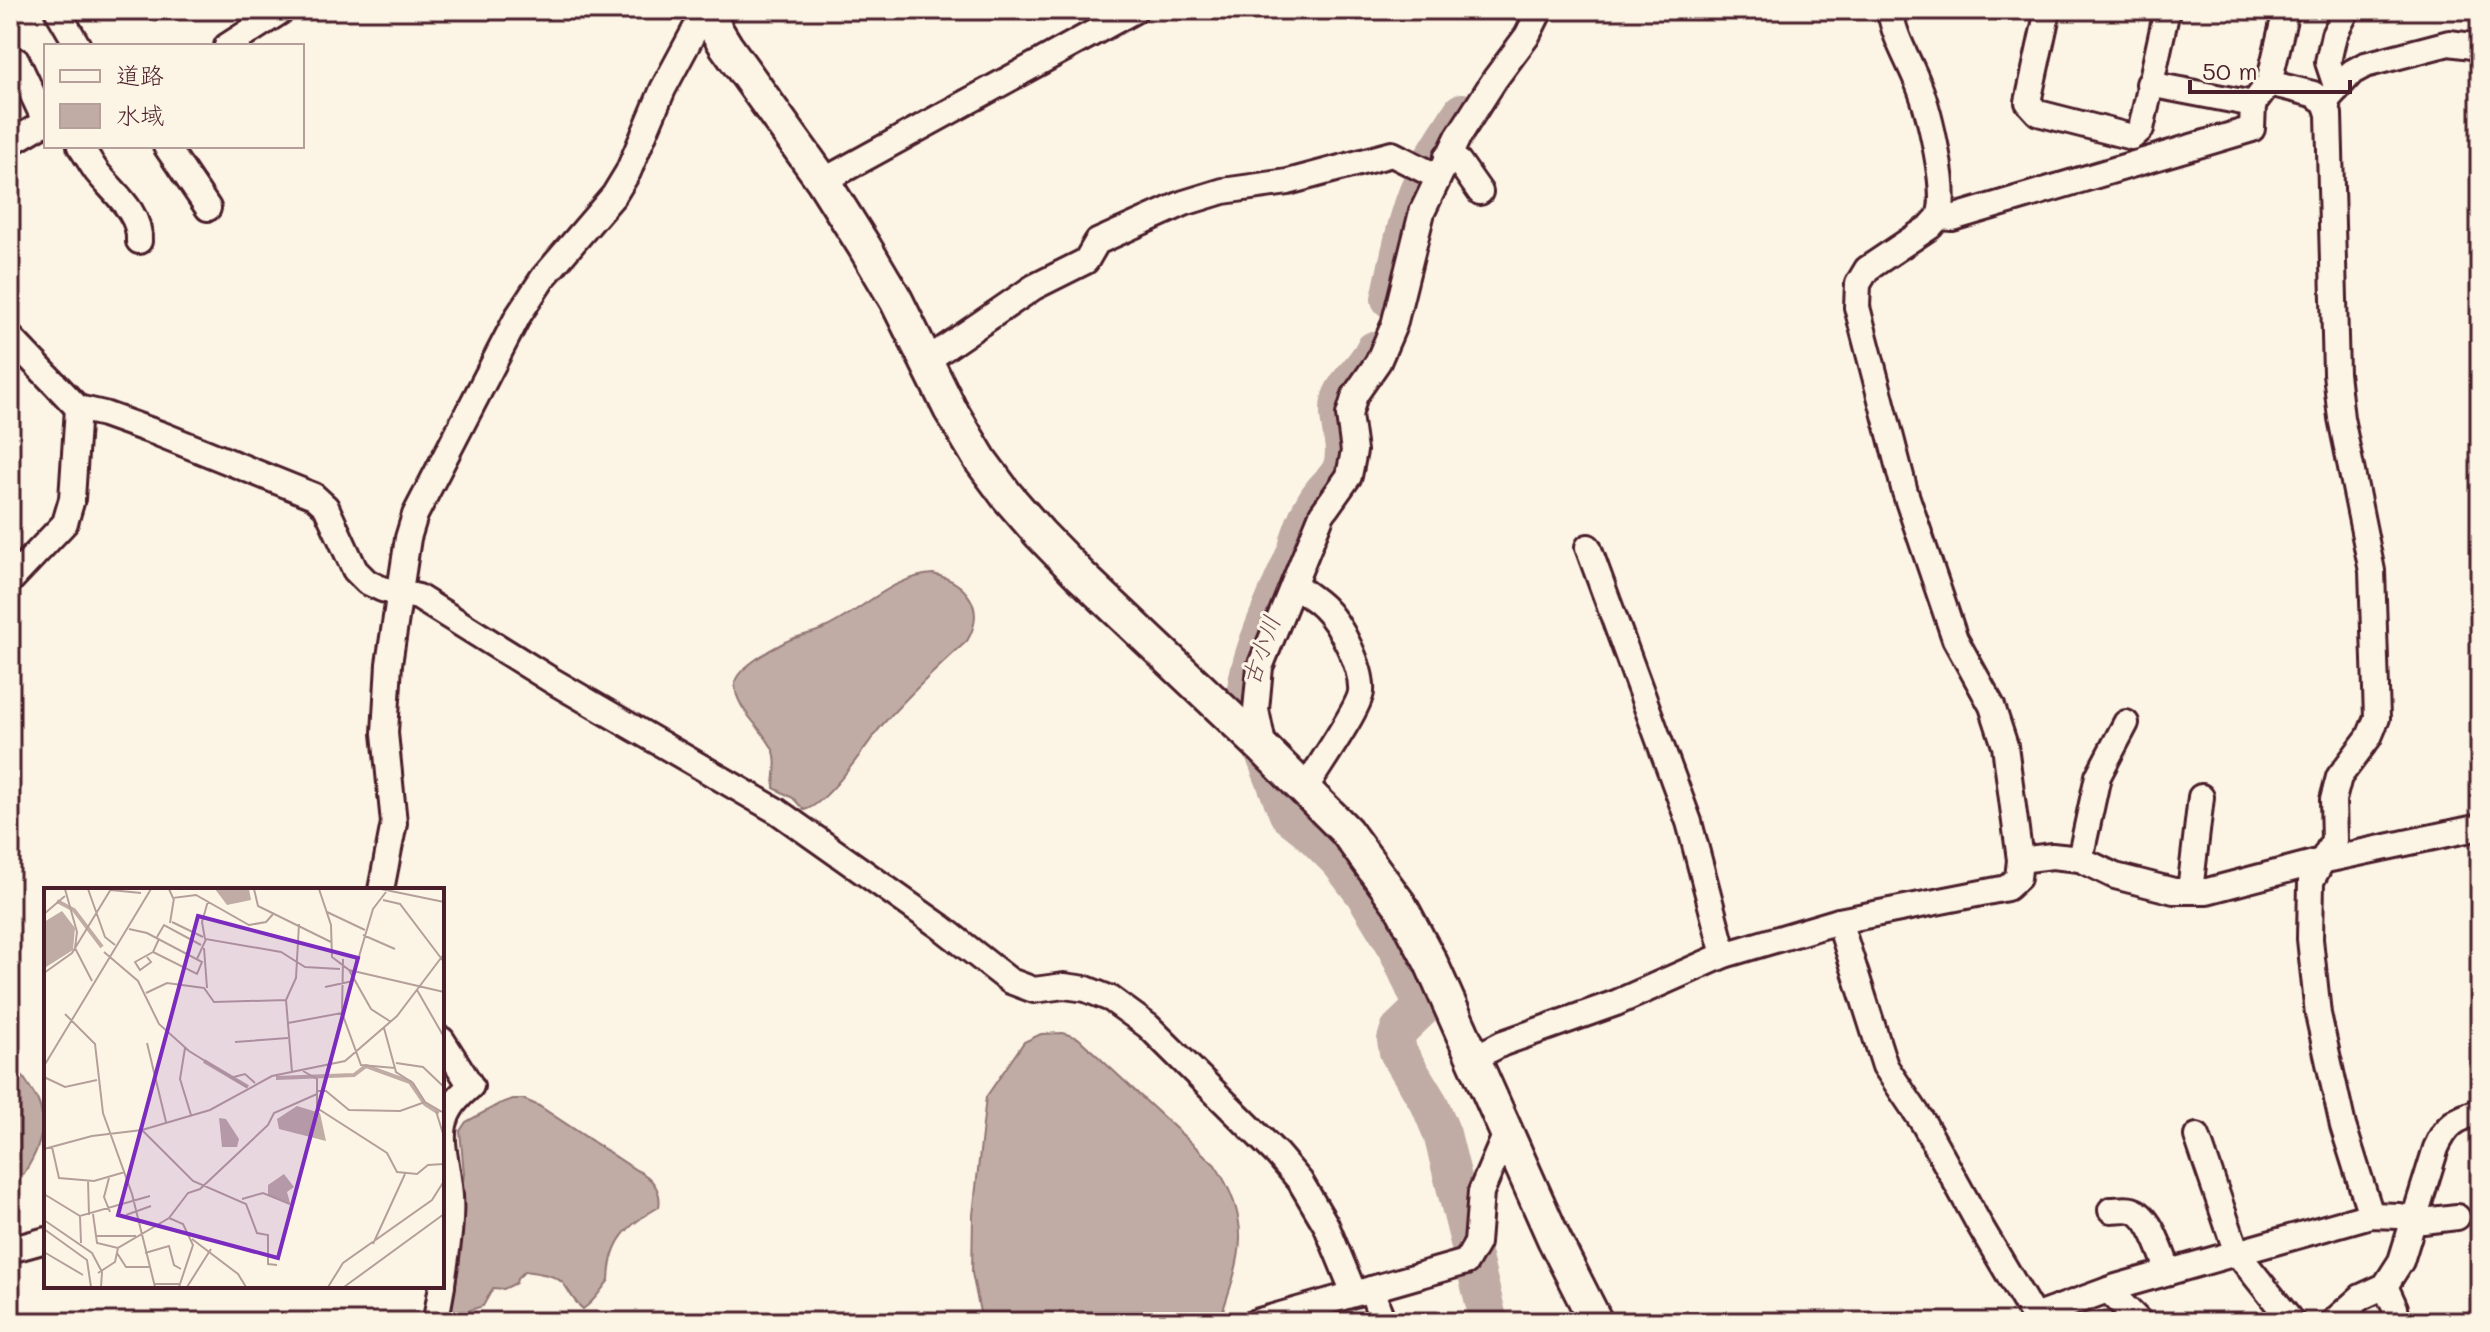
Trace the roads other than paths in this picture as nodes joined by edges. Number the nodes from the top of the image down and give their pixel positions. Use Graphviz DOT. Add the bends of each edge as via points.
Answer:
graph roads {
  1 [pos="57,10"];
  2 [pos="283,10"];
  3 [pos="704,10"];
  4 [pos="1135,10"];
  5 [pos="1540,10"];
  6 [pos="1890,10"];
  7 [pos="2048,10"];
  8 [pos="2167,10"];
  9 [pos="2286,10"];
  10 [pos="2347,10"];
  11 [pos="77,44"];
  12 [pos="230,44"];
  13 [pos="2480,47"];
  14 [pos="17,61"];
  15 [pos="2269,83"];
  16 [pos="2149,84"];
  17 [pos="2331,95"];
  18 [pos="2253,104"];
  19 [pos="44,118"];
  20 [pos="44,123"];
  21 [pos="10,143"];
  22 [pos="81,148"];
  23 [pos="167,148"];
  24 [pos="1443,166"];
  25 [pos="823,181"];
  26 [pos="1480,192"];
  27 [pos="208,208"];
  28 [pos="1939,217"];
  29 [pos="139,241"];
  30 [pos="10,337"];
  31 [pos="926,361"];
  32 [pos="78,408"];
  33 [pos="1588,547"];
  34 [pos="10,581"];
  35 [pos="1294,584"];
  36 [pos="398,593"];
  37 [pos="2126,723"];
  38 [pos="1264,749"];
  39 [pos="1305,789"];
  40 [pos="2201,797"];
  41 [pos="2480,827"];
  42 [pos="2080,859"];
  43 [pos="2020,860"];
  44 [pos="2321,861"];
  45 [pos="381,888"];
  46 [pos="2190,891"];
  47 [pos="1839,921"];
  48 [pos="1724,955"];
  49 [pos="444,1043"];
  50 [pos="1474,1058"];
  51 [pos="2480,1111"];
  52 [pos="444,1125"];
  53 [pos="1507,1131"];
  54 [pos="2197,1136"];
  55 [pos="444,1141"];
  56 [pos="2111,1210"];
  57 [pos="2371,1215"];
  58 [pos="2457,1217"];
  59 [pos="2413,1219"];
  60 [pos="44,1241"];
  61 [pos="10,1250"];
  62 [pos="2237,1253"];
  63 [pos="444,1266"];
  64 [pos="2169,1272"];
  65 [pos="2385,1286"];
  66 [pos="441,1288"];
  67 [pos="2108,1290"];
  68 [pos="1362,1291"];
  69 [pos="437,1314"];
  70 [pos="2029,1320"];
  71 [pos="1256,1322"];
  72 [pos="1383,1322"];
  73 [pos="1596,1322"];
  74 [pos="2140,1322"];
  75 [pos="2292,1322"];
  76 [pos="2333,1322"];
  77 [pos="2397,1322"];
  1 -- 11 [label="street"];
  2 -- 12 [label="street"];
  3 -- 25 [label="street"];
  3 -- 36 [label="street" via="628,172 543,278 472,402 415,515"];
  4 -- 25 [label="street"];
  5 -- 24 [label="street"];
  6 -- 28 [label="street" via="1936,150"];
  7 -- 16 [label="street" via="2028,102 2038,113 2132,137 2141,129"];
  8 -- 16 [label="street"];
  9 -- 15 [label="street"];
  10 -- 17 [label="street" via="2328,62"];
  13 -- 17 [label="street" via="2449,43 2365,65"];
  14 -- 19 [label="street"];
  15 -- 17 [label="street"];
  15 -- 18 [label="street"];
  16 -- 18 [label="street"];
  17 -- 44 [label="street" via="2336,373 2372,571 2377,718 2339,777 2333,800 2334,840"];
  18 -- 28 [label="street" via="2252,129 1952,218"];
  20 -- 21 [label="street"];
  22 -- 29 [label="street" via="136,221"];
  23 -- 27 [label="street"];
  24 -- 26 [label="street" via="1459,162"];
  24 -- 31 [label="street" via="1392,154 1184,203 1097,242 1086,261 1034,287"];
  24 -- 35 [label="street" via="1422,212 1394,325 1378,362 1355,395 1349,415 1354,451 1349,476 1322,514"];
  25 -- 31 [label="street" via="896,300"];
  28 -- 43 [label="street" via="1867,269 1858,284 1857,307 1905,492 1955,639 1992,706 2005,746"];
  30 -- 32 [label="street"];
  31 -- 38 [label="street" via="981,461 1040,534"];
  32 -- 34 [label="street" via="72,499 65,523"];
  32 -- 36 [label="street" via="146,429 314,496 326,507 355,570 367,582"];
  33 -- 48 [label="street" via="1689,822"];
  35 -- 38 [label="street" via="1260,667 1256,710"];
  35 -- 39 [label="street" via="1337,626 1354,659 1361,693"];
  36 -- 45 [label="street" via="385,733 394,823"];
  36 -- 68 [label="street" via="418,597 777,811 1010,981 1034,990 1086,989 1111,999 1148,1026 1277,1154 1300,1181"];
  37 -- 42 [label="street" via="2098,776"];
  38 -- 39 [label="street"];
  39 -- 50 [label="street" via="1346,831 1400,905"];
  40 -- 46 [label="street"];
  41 -- 44 [label="street"];
  42 -- 43 [label="street"];
  42 -- 46 [label="street" via="2115,876"];
  43 -- 47 [label="street" via="2018,878 2007,888"];
  44 -- 46 [label="street"];
  44 -- 57 [label="street" via="2311,881 2310,939 2318,1014 2343,1126"];
  47 -- 48 [label="street"];
  47 -- 70 [label="street" via="1885,1066 1924,1124"];
  48 -- 50 [label="street"];
  49 -- 52 [label="street" via="471,1086 454,1100"];
  50 -- 53 [label="street"];
  51 -- 59 [label="street" via="2444,1130"];
  53 -- 68 [label="street" via="1481,1192 1477,1243 1466,1262"];
  53 -- 73 [label="street"];
  54 -- 62 [label="street"];
  55 -- 63 [label="street" via="450,1209"];
  56 -- 64 [label="street" via="2142,1216"];
  57 -- 59 [label="street"];
  57 -- 62 [label="street"];
  58 -- 59 [label="street"];
  59 -- 65 [label="street" via="2401,1261"];
  60 -- 61 [label="street"];
  62 -- 64 [label="street"];
  62 -- 75 [label="street"];
  64 -- 67 [label="street"];
  65 -- 76 [label="street" via="2361,1297"];
  65 -- 77 [label="street"];
  66 -- 69 [label="street"];
  67 -- 70 [label="street"];
  67 -- 74 [label="street"];
  68 -- 71 [label="street"];
  68 -- 72 [label="street"];
}
